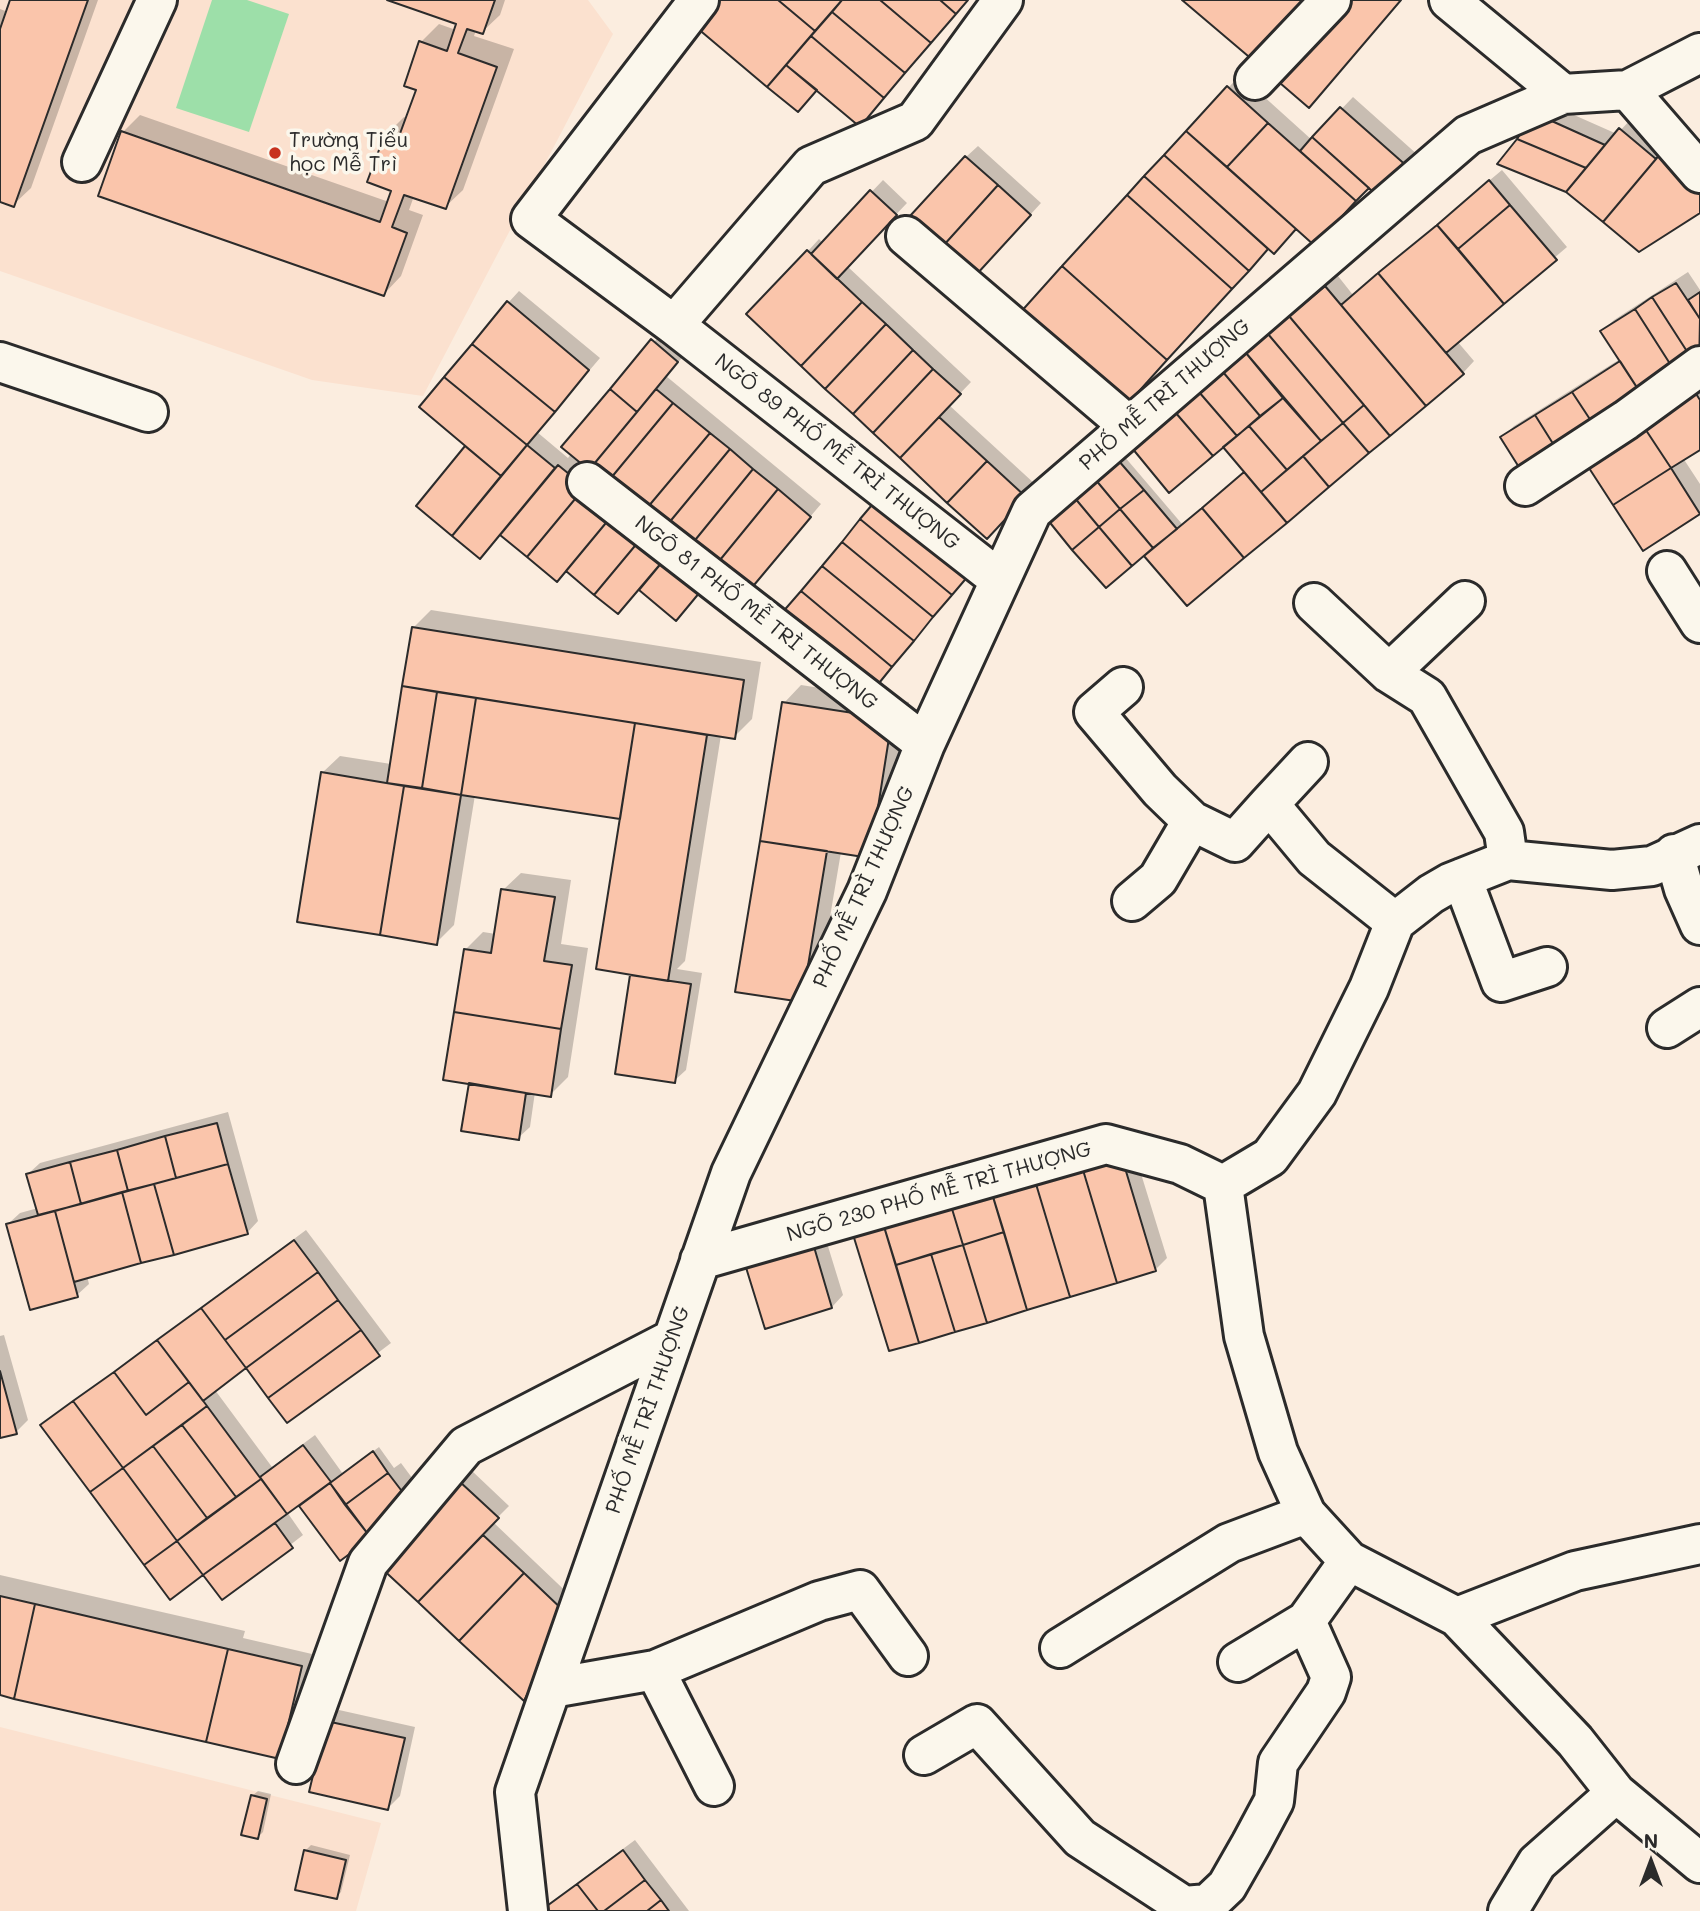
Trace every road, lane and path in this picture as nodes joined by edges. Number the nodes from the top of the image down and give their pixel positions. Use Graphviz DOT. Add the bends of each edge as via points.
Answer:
graph roads {
  1 [pos="157,0"];
  2 [pos="699,0"];
  3 [pos="1003,0"];
  4 [pos="1331,0"];
  5 [pos="1449,0"];
  6 [pos="1693,66"];
  7 [pos="1255,80"];
  8 [pos="1628,90"];
  9 [pos="1563,94"];
  10 [pos="82,162"];
  11 [pos="1700,173"];
  12 [pos="906,236"];
  13 [pos="674,325"];
  14 [pos="0,362"];
  15 [pos="1700,366"];
  16 [pos="148,412"];
  17 [pos="1129,426"];
  18 [pos="587,482"];
  19 [pos="1525,486"];
  20 [pos="1667,570"];
  21 [pos="1000,580"];
  22 [pos="1465,601"];
  23 [pos="1314,603"];
  24 [pos="1700,623"];
  25 [pos="1389,673"];
  26 [pos="1123,687"];
  27 [pos="925,744"];
  28 [pos="1308,762"];
  29 [pos="1269,804"];
  30 [pos="1192,821"];
  31 [pos="1687,849"];
  32 [pos="1508,860"];
  33 [pos="1462,878"];
  34 [pos="1132,901"];
  35 [pos="1395,922"];
  36 [pos="1700,925"];
  37 [pos="1547,967"];
  38 [pos="1700,1007"];
  39 [pos="1667,1028"];
  40 [pos="1223,1185"];
  41 [pos="700,1260"];
  42 [pos="673,1339"];
  43 [pos="1306,1514"];
  44 [pos="1700,1544"];
  45 [pos="1349,1561"];
  46 [pos="1457,1617"];
  47 [pos="1306,1621"];
  48 [pos="1060,1648"];
  49 [pos="908,1656"];
  50 [pos="1238,1662"];
  51 [pos="655,1670"];
  52 [pos="552,1688"];
  53 [pos="924,1755"];
  54 [pos="296,1764"];
  55 [pos="714,1786"];
  56 [pos="1616,1793"];
  57 [pos="1700,1863"];
  58 [pos="528,1911"];
  59 [pos="1508,1911"];
  1 -- 10 [label="street"];
  2 -- 13 [label="street, NGÕ 89 PHỐ MỄ TRÌ THƯỢNG" via="531,219"];
  3 -- 13 [label="street" via="915,121 811,166"];
  4 -- 7 [label="street"];
  5 -- 9 [label="street"];
  6 -- 8 [label="street"];
  8 -- 9 [label="street, PHỐ MỄ TRÌ THƯỢNG"];
  8 -- 11 [label="street"];
  9 -- 17 [label="street, PHỐ MỄ TRÌ THƯỢNG" via="1468,135"];
  12 -- 17 [label="street"];
  13 -- 21 [label="street, NGÕ 89 PHỐ MỄ TRÌ THƯỢNG"];
  14 -- 16 [label="street"];
  15 -- 19 [label="street"];
  17 -- 21 [label="street, PHỐ MỄ TRÌ THƯỢNG" via="1032,511"];
  18 -- 27 [label="street, NGÕ 81 PHỐ MỄ TRÌ THƯỢNG"];
  20 -- 24 [label="street"];
  21 -- 27 [label="street, PHỐ MỄ TRÌ THƯỢNG"];
  22 -- 25 [label="street"];
  23 -- 25 [label="street"];
  25 -- 32 [label="street" via="1427,697 1504,832"];
  26 -- 30 [label="street" via="1094,712"];
  27 -- 41 [label="street, PHỐ MỄ TRÌ THƯỢNG" via="867,891 731,1172"];
  28 -- 29 [label="street"];
  29 -- 30 [label="street" via="1235,842"];
  29 -- 35 [label="street" via="1314,858"];
  30 -- 34 [label="street" via="1158,879"];
  31 -- 32 [label="street" via="1652,866 1612,870"];
  31 -- 36 [label="street"];
  32 -- 33 [label="street"];
  33 -- 35 [label="street" via="1431,894"];
  33 -- 37 [label="street" via="1501,982"];
  35 -- 40 [label="street" via="1317,1093 1269,1157"];
  38 -- 39 [label="street"];
  40 -- 41 [label="street, NGÕ 230 PHỐ MỄ TRÌ THƯỢNG" via="1180,1164 1106,1144"];
  40 -- 43 [label="street" via="1244,1336 1278,1452"];
  41 -- 42 [label="street, PHỐ MỄ TRÌ THƯỢNG"];
  42 -- 52 [label="street, PHỐ MỄ TRÌ THƯỢNG"];
  42 -- 54 [label="street" via="466,1446 368,1563"];
  43 -- 45 [label="street"];
  43 -- 48 [label="street" via="1229,1542"];
  44 -- 46 [label="street" via="1575,1572"];
  45 -- 46 [label="street"];
  45 -- 47 [label="street"];
  46 -- 56 [label="street" via="1575,1741"];
  47 -- 50 [label="street"];
  47 -- 53 [label="street" via="1331,1677 1329,1684 1278,1763 1274,1801 1227,1886 1208,1904 1184,1906 1080,1839 977,1724"];
  49 -- 51 [label="street" via="860,1590 819,1601"];
  51 -- 52 [label="street"];
  51 -- 55 [label="street"];
  52 -- 58 [label="street, PHỐ MỄ TRÌ THƯỢNG" via="515,1792"];
  56 -- 57 [label="street"];
  56 -- 59 [label="street" via="1537,1863"];
}
